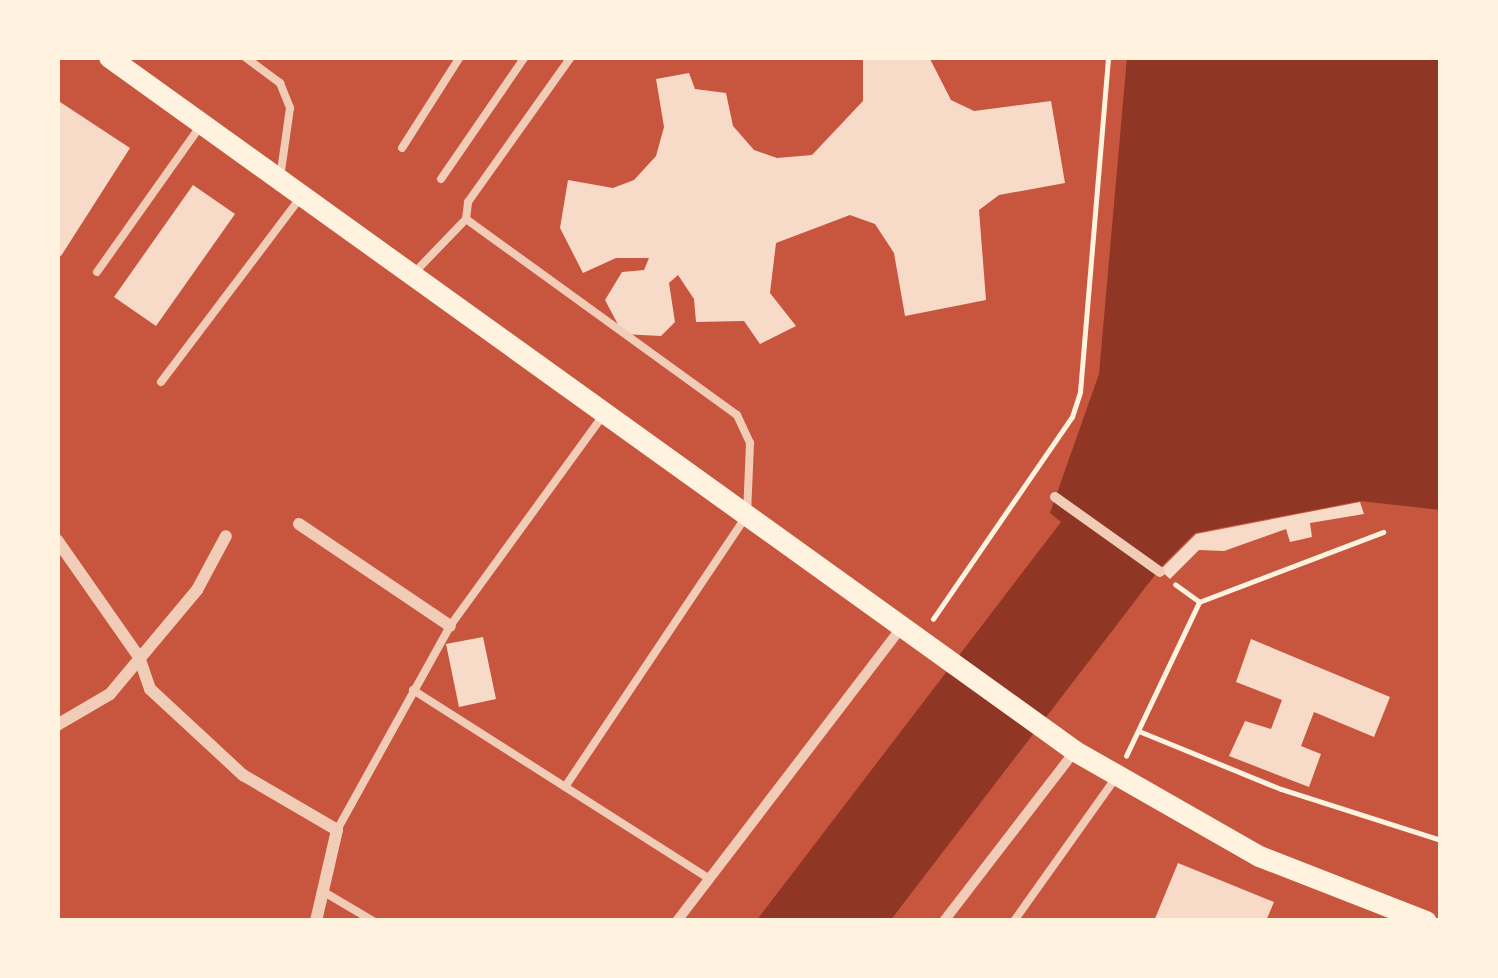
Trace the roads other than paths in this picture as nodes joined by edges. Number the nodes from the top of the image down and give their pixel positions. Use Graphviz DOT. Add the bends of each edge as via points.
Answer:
graph roads {
  1 [pos="109,57"];
  2 [pos="245,57"];
  3 [pos="460,57"];
  4 [pos="525,57"];
  5 [pos="572,57"];
  6 [pos="202,124"];
  7 [pos="402,148"];
  8 [pos="280,179"];
  9 [pos="441,179"];
  10 [pos="302,196"];
  11 [pos="466,219"];
  12 [pos="97,272"];
  13 [pos="413,275"];
  14 [pos="161,382"];
  15 [pos="605,412"];
  16 [pos="1054,497"];
  17 [pos="747,514"];
  18 [pos="299,524"];
  19 [pos="226,536"];
  20 [pos="57,540"];
  21 [pos="1160,572"];
  22 [pos="450,626"];
  23 [pos="911,632"];
  24 [pos="139,658"];
  25 [pos="412,690"];
  26 [pos="57,725"];
  27 [pos="1075,751"];
  28 [pos="1116,778"];
  29 [pos="565,787"];
  30 [pos="337,830"];
  31 [pos="710,879"];
  32 [pos="324,892"];
  33 [pos="1429,920"];
  34 [pos="316,921"];
  35 [pos="373,921"];
  36 [pos="677,921"];
  37 [pos="944,921"];
  38 [pos="1014,921"];
  1 -- 6 [label="main road"];
  2 -- 8 [label="lane" via="280,82 290,108"];
  3 -- 7 [label="lane"];
  4 -- 9 [label="lane"];
  5 -- 11 [label="lane" via="468,202"];
  6 -- 8 [label="main road"];
  6 -- 12 [label="lane"];
  8 -- 10 [label="main road"];
  10 -- 13 [label="main road"];
  10 -- 14 [label="lane"];
  11 -- 13 [label="lane"];
  11 -- 17 [label="lane" via="737,415 750,442"];
  13 -- 15 [label="main road"];
  15 -- 17 [label="main road"];
  15 -- 22 [label="lane"];
  16 -- 21 [label="street"];
  17 -- 23 [label="main road"];
  17 -- 29 [label="lane"];
  18 -- 22 [label="street"];
  19 -- 24 [label="street" via="196,590"];
  20 -- 24 [label="street"];
  22 -- 25 [label="lane"];
  23 -- 27 [label="main road"];
  23 -- 31 [label="street"];
  24 -- 26 [label="street" via="110,694"];
  24 -- 30 [label="street" via="150,689 243,776"];
  25 -- 29 [label="lane"];
  25 -- 30 [label="lane"];
  27 -- 28 [label="main road"];
  27 -- 37 [label="street"];
  28 -- 33 [label="main road" via="1259,856"];
  28 -- 38 [label="lane"];
  29 -- 31 [label="lane"];
  30 -- 32 [label="street"];
  31 -- 36 [label="street"];
  32 -- 34 [label="street"];
  32 -- 35 [label="lane"];
}
